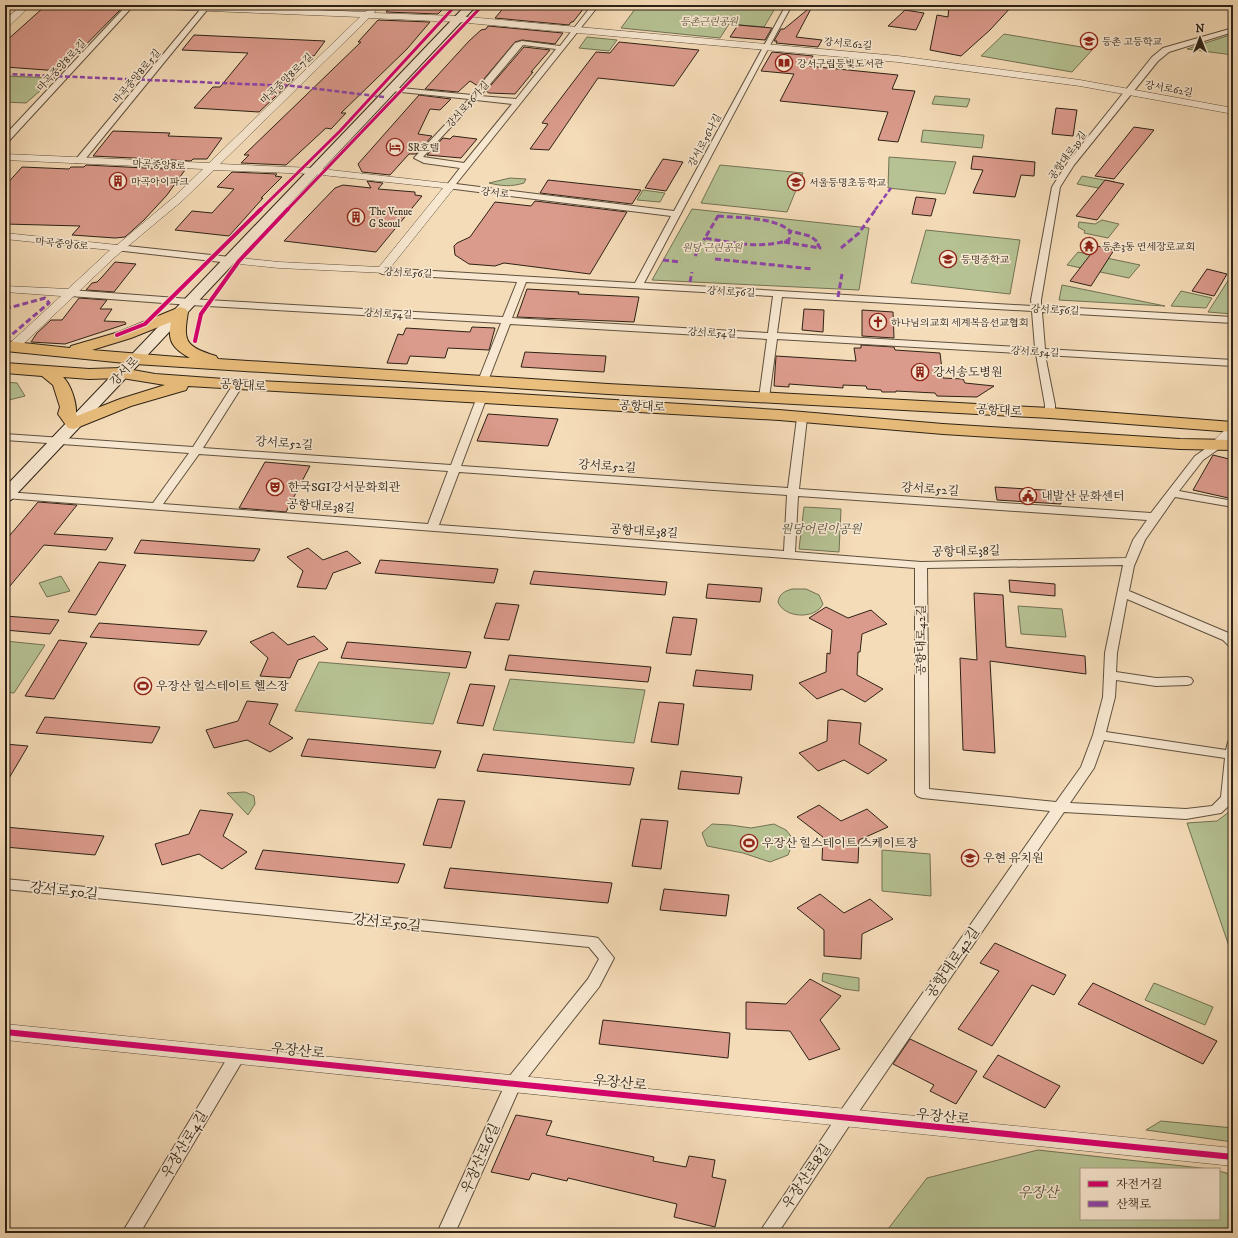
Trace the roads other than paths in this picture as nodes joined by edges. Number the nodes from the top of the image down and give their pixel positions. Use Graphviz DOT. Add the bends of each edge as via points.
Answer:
graph roads {
  1 [pos="27,5"];
  2 [pos="131,5"];
  3 [pos="134,5"];
  4 [pos="377,5"];
  5 [pos="472,5"];
  6 [pos="596,5"];
  7 [pos="790,5"];
  8 [pos="207,6"];
  9 [pos="367,14"];
  10 [pos="457,20"];
  11 [pos="5,25"];
  12 [pos="576,30"];
  13 [pos="1233,30"];
  14 [pos="765,47"];
  15 [pos="562,48"];
  16 [pos="391,89"];
  17 [pos="1130,92"];
  18 [pos="474,98"];
  19 [pos="518,102"];
  20 [pos="1233,111"];
  21 [pos="5,140"];
  22 [pos="5,157"];
  23 [pos="79,161"];
  24 [pos="467,166"];
  25 [pos="210,167"];
  26 [pos="313,171"];
  27 [pos="450,186"];
  28 [pos="676,214"];
  29 [pos="5,236"];
  30 [pos="118,248"];
  31 [pos="230,260"];
  32 [pos="382,271"];
  33 [pos="522,279"];
  34 [pos="638,286"];
  35 [pos="5,289"];
  36 [pos="70,293"];
  37 [pos="778,294"];
  38 [pos="185,307"];
  39 [pos="1036,308"];
  40 [pos="506,320"];
  41 [pos="1233,320"];
  42 [pos="772,336"];
  43 [pos="10,346"];
  44 [pos="68,351"];
  45 [pos="1040,352"];
  46 [pos="135,359"];
  47 [pos="1233,363"];
  48 [pos="227,365"];
  49 [pos="5,368"];
  50 [pos="47,371"];
  51 [pos="122,373"];
  52 [pos="199,382"];
  53 [pos="238,385"];
  54 [pos="483,389"];
  55 [pos="764,398"];
  56 [pos="1050,413"];
  57 [pos="802,418"];
  58 [pos="74,424"];
  59 [pos="1233,429"];
  60 [pos="5,437"];
  61 [pos="58,441"];
  62 [pos="1226,444"];
  63 [pos="196,450"];
  64 [pos="454,468"];
  65 [pos="793,492"];
  66 [pos="1172,494"];
  67 [pos="6,496"];
  68 [pos="1233,504"];
  69 [pos="156,506"];
  70 [pos="1154,517"];
  71 [pos="432,528"];
  72 [pos="789,555"];
  73 [pos="1130,561"];
  74 [pos="921,565"];
  75 [pos="1123,593"];
  76 [pos="1233,643"];
  77 [pos="1110,675"];
  78 [pos="1187,681"];
  79 [pos="1099,735"];
  80 [pos="1233,750"];
  81 [pos="1059,807"];
  82 [pos="5,884"];
  83 [pos="5,1032"];
  84 [pos="237,1056"];
  85 [pos="514,1083"];
  86 [pos="845,1118"];
  87 [pos="1233,1157"];
  88 [pos="132,1233"];
  89 [pos="446,1233"];
  90 [pos="768,1233"];
  1 -- 11 [label="street"];
  2 -- 21 [label="street, 마곡중앙8로3길"];
  3 -- 8 [label="street, 강서로62길"];
  4 -- 9 [label="street, 마곡중앙8로7길"];
  5 -- 10 [label="main road, 강서로"];
  6 -- 12 [label="street"];
  7 -- 14 [label="street, 강서로56나길"];
  8 -- 9 [label="street, 강서로62길"];
  8 -- 23 [label="street, 마곡중앙8로5길"];
  9 -- 10 [label="street, 강서로62길"];
  9 -- 25 [label="street, 마곡중앙8로7길"];
  10 -- 12 [label="street, 강서로62길"];
  10 -- 16 [label="main road, 강서로"];
  12 -- 14 [label="street, 강서로62길"];
  12 -- 15 [label="street"];
  13 -- 17 [label="street, 공항대로39길" via="1166,50"];
  14 -- 17 [label="street, 강서로62길" via="898,59"];
  14 -- 28 [label="street, 강서로56나길"];
  15 -- 18 [label="street, 강서로56가길" via="519,43"];
  15 -- 19 [label="street"];
  16 -- 18 [label="street"];
  16 -- 26 [label="main road, 강서로"];
  17 -- 20 [label="street, 강서로62길"];
  17 -- 39 [label="street, 공항대로39길" via="1071,164 1056,187"];
  18 -- 19 [label="street"];
  18 -- 24 [label="street, 강서로56가길" via="418,158"];
  19 -- 24 [label="street"];
  22 -- 23 [label="street, 마곡중앙8로"];
  23 -- 25 [label="street, 마곡중앙8로"];
  24 -- 27 [label="street"];
  25 -- 26 [label="street, 마곡중앙8로"];
  25 -- 30 [label="street, 공항대로" via="178,199"];
  26 -- 27 [label="street, 강서로"];
  26 -- 31 [label="main road, 강서로"];
  27 -- 28 [label="street, 강서로"];
  27 -- 32 [label="street"];
  28 -- 34 [label="street, 강서로56나길"];
  29 -- 30 [label="street, 마곡중앙6로"];
  30 -- 31 [label="street"];
  30 -- 36 [label="street, 공항대로"];
  31 -- 32 [label="street, 강서로56길"];
  31 -- 38 [label="main road, 강서로"];
  32 -- 33 [label="street, 강서로56길"];
  33 -- 34 [label="street, 강서로56길"];
  33 -- 40 [label="street"];
  34 -- 37 [label="street, 강서로56길"];
  35 -- 36 [label="street"];
  36 -- 38 [label="street"];
  36 -- 43 [label="street, 공항대로"];
  37 -- 39 [label="street, 강서로56길"];
  37 -- 42 [label="street"];
  38 -- 40 [label="street, 강서로54길"];
  38 -- 44 [label="main road" via="125,335"];
  38 -- 46 [label="main road, 강서로"];
  38 -- 48 [label="main road" via="177,336 183,345 199,356"];
  39 -- 41 [label="street, 강서로56길"];
  39 -- 45 [label="street, 공항대로39길"];
  40 -- 42 [label="street, 강서로54길"];
  40 -- 54 [label="street"];
  42 -- 45 [label="street, 강서로54길"];
  42 -- 55 [label="street"];
  43 -- 44 [label="main road, 공항대로"];
  44 -- 46 [label="main road, 공항대로"];
  45 -- 47 [label="street, 강서로54길"];
  45 -- 56 [label="street, 공항대로39길"];
  46 -- 48 [label="main road, 공항대로"];
  46 -- 51 [label="main road, 강서로"];
  48 -- 54 [label="main road, 공항대로"];
  49 -- 50 [label="main road, 공항대로"];
  50 -- 51 [label="main road, 공항대로"];
  50 -- 58 [label="main road" via="61,384 68,407 67,414"];
  51 -- 52 [label="main road, 공항대로"];
  51 -- 58 [label="main road, 강서로"];
  52 -- 53 [label="main road, 공항대로"];
  52 -- 58 [label="main road" via="141,396"];
  53 -- 54 [label="main road, 공항대로"];
  53 -- 63 [label="street"];
  54 -- 55 [label="main road, 공항대로"];
  54 -- 57 [label="main road, 공항대로"];
  54 -- 64 [label="street"];
  55 -- 56 [label="main road, 공항대로"];
  56 -- 59 [label="main road, 공항대로"];
  57 -- 62 [label="main road, 공항대로" via="982,432 1180,444"];
  57 -- 65 [label="street"];
  58 -- 61 [label="main road, 강서로"];
  59 -- 62 [label="street"];
  60 -- 61 [label="street"];
  61 -- 63 [label="street, 강서로52길"];
  61 -- 67 [label="main road, 강서로"];
  62 -- 66 [label="street, 공항대로42길" via="1199,458"];
  63 -- 64 [label="street, 강서로52길"];
  63 -- 69 [label="street"];
  64 -- 65 [label="street, 강서로52길"];
  64 -- 71 [label="street"];
  65 -- 70 [label="street, 강서로52길"];
  65 -- 72 [label="street"];
  66 -- 68 [label="street"];
  66 -- 70 [label="street, 공항대로42길"];
  67 -- 69 [label="street, 공항대로38길"];
  69 -- 71 [label="street, 공항대로38길"];
  70 -- 73 [label="street, 공항대로42길" via="1139,540"];
  71 -- 72 [label="street, 공항대로38길"];
  72 -- 74 [label="street, 공항대로38길"];
  73 -- 74 [label="street, 공항대로38길"];
  73 -- 75 [label="street, 공항대로42길"];
  74 -- 81 [label="street, 공항대로42길" via="922,793"];
  75 -- 76 [label="street" via="1227,637"];
  75 -- 77 [label="street, 공항대로42길" via="1111,653"];
  77 -- 78 [label="street" via="1156,682"];
  77 -- 79 [label="street, 공항대로42길"];
  79 -- 80 [label="street, 공항대로42길"];
  79 -- 81 [label="street, 공항대로42길" via="1087,768"];
  80 -- 81 [label="street, 공항대로42길" via="1228,799 1216,810 1186,814"];
  81 -- 86 [label="street, 공항대로42길"];
  82 -- 85 [label="street, 강서로50길" via="593,942 606,958 594,983"];
  83 -- 84 [label="street, 우장산로"];
  84 -- 85 [label="street, 우장산로"];
  84 -- 88 [label="street, 우장산로4길"];
  85 -- 86 [label="street, 우장산로"];
  85 -- 89 [label="street, 우장산로6길"];
  86 -- 87 [label="street, 우장산로"];
  86 -- 90 [label="street, 우장산로8길"];
}
